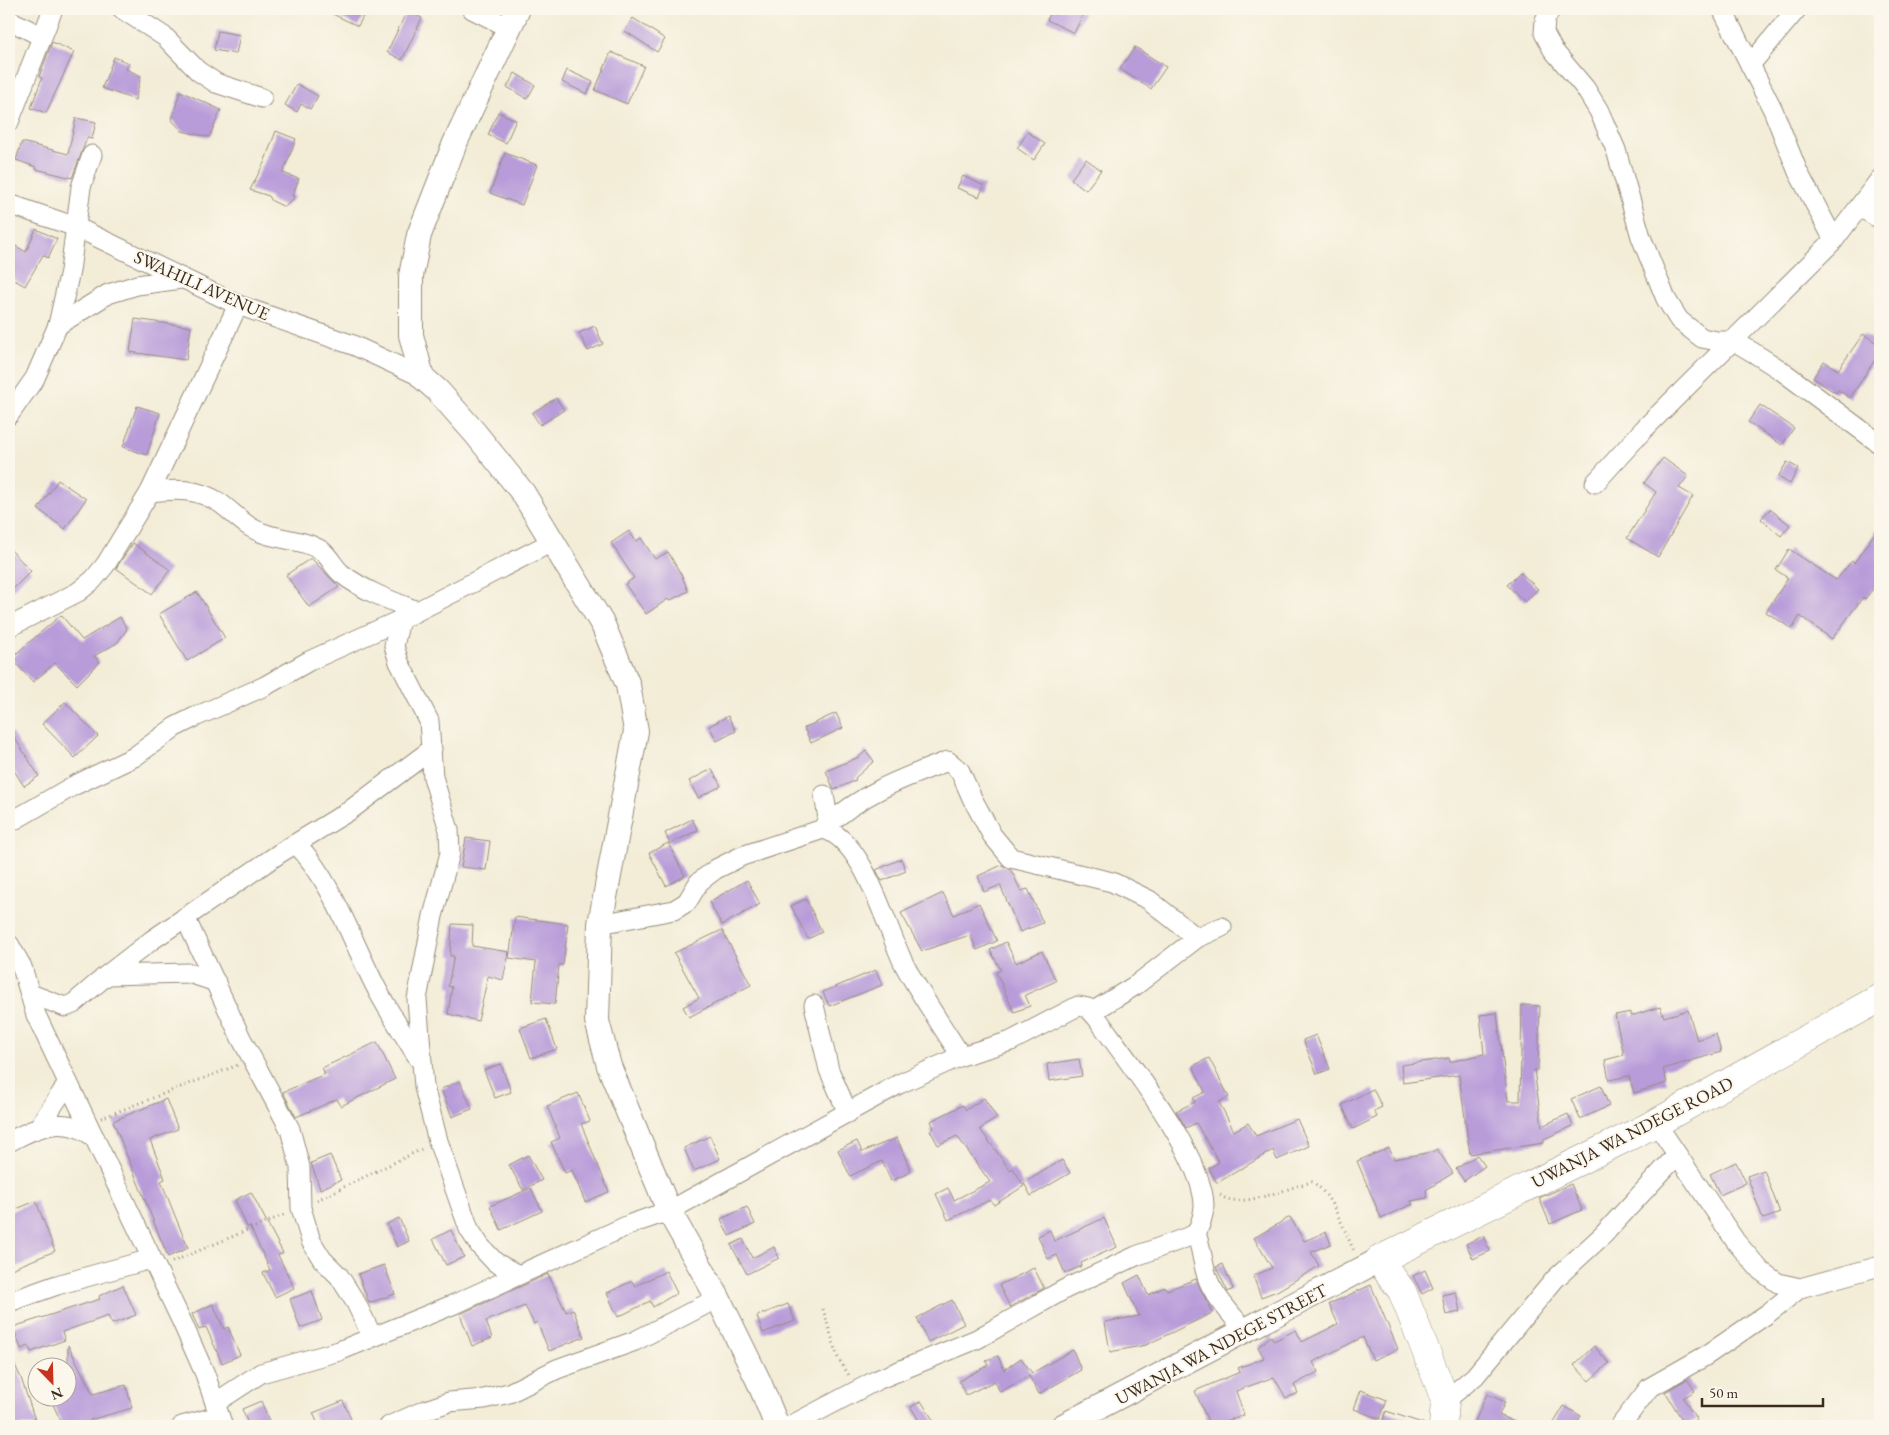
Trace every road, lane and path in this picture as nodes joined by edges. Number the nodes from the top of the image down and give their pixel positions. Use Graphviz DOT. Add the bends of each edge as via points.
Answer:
graph roads {
  1 [pos="52,9"];
  2 [pos="122,9"];
  3 [pos="472,9"];
  4 [pos="1551,9"];
  5 [pos="1722,9"];
  6 [pos="1797,9"];
  7 [pos="513,18"];
  8 [pos="9,20"];
  9 [pos="41,36"];
  10 [pos="1750,64"];
  11 [pos="262,98"];
  12 [pos="9,122"];
  13 [pos="92,155"];
  14 [pos="1880,178"];
  15 [pos="9,204"];
  16 [pos="1860,207"];
  17 [pos="1880,219"];
  18 [pos="76,227"];
  19 [pos="1834,240"];
  20 [pos="181,279"];
  21 [pos="238,305"];
  22 [pos="58,325"];
  23 [pos="1734,341"];
  24 [pos="422,377"];
  25 [pos="9,415"];
  26 [pos="1880,444"];
  27 [pos="1595,484"];
  28 [pos="150,492"];
  29 [pos="554,541"];
  30 [pos="417,612"];
  31 [pos="400,620"];
  32 [pos="9,627"];
  33 [pos="432,749"];
  34 [pos="824,795"];
  35 [pos="9,824"];
  36 [pos="823,829"];
  37 [pos="296,845"];
  38 [pos="185,917"];
  39 [pos="600,924"];
  40 [pos="1222,927"];
  41 [pos="1197,938"];
  42 [pos="9,944"];
  43 [pos="107,975"];
  44 [pos="216,982"];
  45 [pos="31,994"];
  46 [pos="1880,998"];
  47 [pos="814,1005"];
  48 [pos="1092,1012"];
  49 [pos="961,1056"];
  50 [pos="252,1059"];
  51 [pos="421,1062"];
  52 [pos="68,1083"];
  53 [pos="848,1113"];
  54 [pos="1656,1123"];
  55 [pos="38,1128"];
  56 [pos="92,1132"];
  57 [pos="438,1141"];
  58 [pos="9,1142"];
  59 [pos="1677,1155"];
  60 [pos="1196,1174"];
  61 [pos="301,1208"];
  62 [pos="669,1211"];
  63 [pos="1196,1234"];
  64 [pos="153,1264"];
  65 [pos="1371,1265"];
  66 [pos="1880,1266"];
  67 [pos="518,1274"];
  68 [pos="1800,1288"];
  69 [pos="718,1298"];
  70 [pos="9,1302"];
  71 [pos="824,1309"];
  72 [pos="1246,1332"];
  73 [pos="372,1336"];
  74 [pos="861,1388"];
  75 [pos="1444,1414"];
  76 [pos="219,1415"];
  77 [pos="1070,1425"];
  78 [pos="182,1426"];
  79 [pos="389,1426"];
  80 [pos="777,1426"];
  81 [pos="790,1426"];
  82 [pos="1620,1426"];
  1 -- 9 [label="street"];
  2 -- 11 [label="street" via="165,37 198,71 216,83"];
  3 -- 7 [label="street"];
  4 -- 23 [label="street" via="1545,20 1544,33 1599,111 1616,150 1641,237 1666,299 1679,320 1702,338"];
  5 -- 10 [label="street"];
  6 -- 10 [label="street"];
  7 -- 24 [label="street" via="454,143 419,235 411,276 410,306 411,334"];
  8 -- 9 [label="street"];
  9 -- 12 [label="street"];
  10 -- 19 [label="street" via="1798,172"];
  13 -- 18 [label="street" via="81,187"];
  14 -- 16 [label="street"];
  15 -- 18 [label="street, SWAHILI AVENUE"];
  16 -- 17 [label="street"];
  16 -- 19 [label="street"];
  18 -- 20 [label="street, SWAHILI AVENUE"];
  18 -- 22 [label="street"];
  19 -- 23 [label="street"];
  20 -- 21 [label="street, SWAHILI AVENUE"];
  20 -- 22 [label="street" via="137,285 108,294"];
  21 -- 24 [label="street, SWAHILI AVENUE" via="353,345"];
  21 -- 28 [label="street"];
  22 -- 25 [label="street" via="35,378"];
  23 -- 26 [label="street"];
  23 -- 27 [label="street" via="1644,429"];
  24 -- 29 [label="street" via="438,391 523,493"];
  28 -- 30 [label="street" via="179,488 199,492 265,535 310,545 323,552 340,573 352,581"];
  28 -- 32 [label="street" via="93,580 53,606"];
  29 -- 30 [label="street"];
  29 -- 39 [label="street" via="603,625 628,685 636,731"];
  30 -- 31 [label="street"];
  31 -- 33 [label="street" via="394,646 398,662 428,721"];
  31 -- 35 [label="street" via="175,727 134,757 73,786"];
  33 -- 37 [label="street" via="349,811"];
  33 -- 51 [label="street" via="433,777 450,830 450,853 433,916 417,999"];
  34 -- 36 [label="street" via="828,818"];
  36 -- 39 [label="street" via="742,856 716,869 699,882 687,902 674,910"];
  36 -- 41 [label="street" via="843,811 888,783 948,761 960,771 992,835 1011,858 1112,882 1149,900"];
  36 -- 49 [label="street" via="839,836 856,857 883,909 904,964"];
  37 -- 38 [label="street"];
  37 -- 51 [label="street" via="311,859 378,992"];
  38 -- 43 [label="street"];
  38 -- 44 [label="street"];
  39 -- 62 [label="street" via="597,1021 609,1066"];
  40 -- 41 [label="street"];
  41 -- 48 [label="street"];
  42 -- 45 [label="street" via="22,967"];
  43 -- 44 [label="street" via="189,973"];
  43 -- 45 [label="street" via="80,1000 65,1007"];
  44 -- 50 [label="street"];
  45 -- 52 [label="street" via="36,1015"];
  46 -- 54 [label="main road, UWANJA WA NDEGE ROAD"];
  47 -- 53 [label="street" via="829,1070"];
  48 -- 49 [label="street" via="1078,1006 1011,1041"];
  48 -- 60 [label="street" via="1184,1147"];
  49 -- 53 [label="street" via="899,1084"];
  50 -- 56 [label="path"];
  50 -- 61 [label="street" via="290,1129 300,1167"];
  51 -- 57 [label="street"];
  52 -- 55 [label="street"];
  52 -- 56 [label="street"];
  53 -- 62 [label="street"];
  54 -- 59 [label="street"];
  54 -- 65 [label="main road, UWANJA WA NDEGE ROAD"];
  55 -- 56 [label="street" via="64,1125"];
  55 -- 58 [label="street"];
  56 -- 64 [label="street"];
  57 -- 61 [label="path"];
  57 -- 67 [label="street" via="469,1228 495,1262"];
  59 -- 68 [label="street" via="1736,1242 1761,1271 1778,1283"];
  59 -- 75 [label="street" via="1625,1212 1555,1279"];
  60 -- 63 [label="street" via="1204,1204"];
  60 -- 65 [label="path" via="1231,1202 1312,1182 1318,1186"];
  61 -- 64 [label="path"];
  61 -- 73 [label="street" via="311,1241 352,1296"];
  62 -- 67 [label="street" via="631,1224"];
  62 -- 69 [label="street"];
  63 -- 72 [label="street" via="1210,1285"];
  63 -- 74 [label="street" via="1136,1256 1065,1289 978,1338"];
  64 -- 70 [label="street" via="57,1284"];
  64 -- 76 [label="street" via="182,1322"];
  65 -- 72 [label="street, UWANJA WA NDEGE STREET"];
  65 -- 75 [label="main road" via="1402,1291"];
  66 -- 68 [label="street"];
  67 -- 73 [label="street" via="457,1303"];
  68 -- 82 [label="street" via="1707,1355 1649,1388"];
  69 -- 79 [label="street" via="635,1341 557,1369 509,1393 449,1402"];
  69 -- 80 [label="street"];
  71 -- 74 [label="path" via="838,1358 846,1373"];
  72 -- 77 [label="street, UWANJA WA NDEGE STREET"];
  73 -- 76 [label="street" via="340,1351 261,1373"];
  74 -- 81 [label="street"];
  76 -- 78 [label="street"];
}
